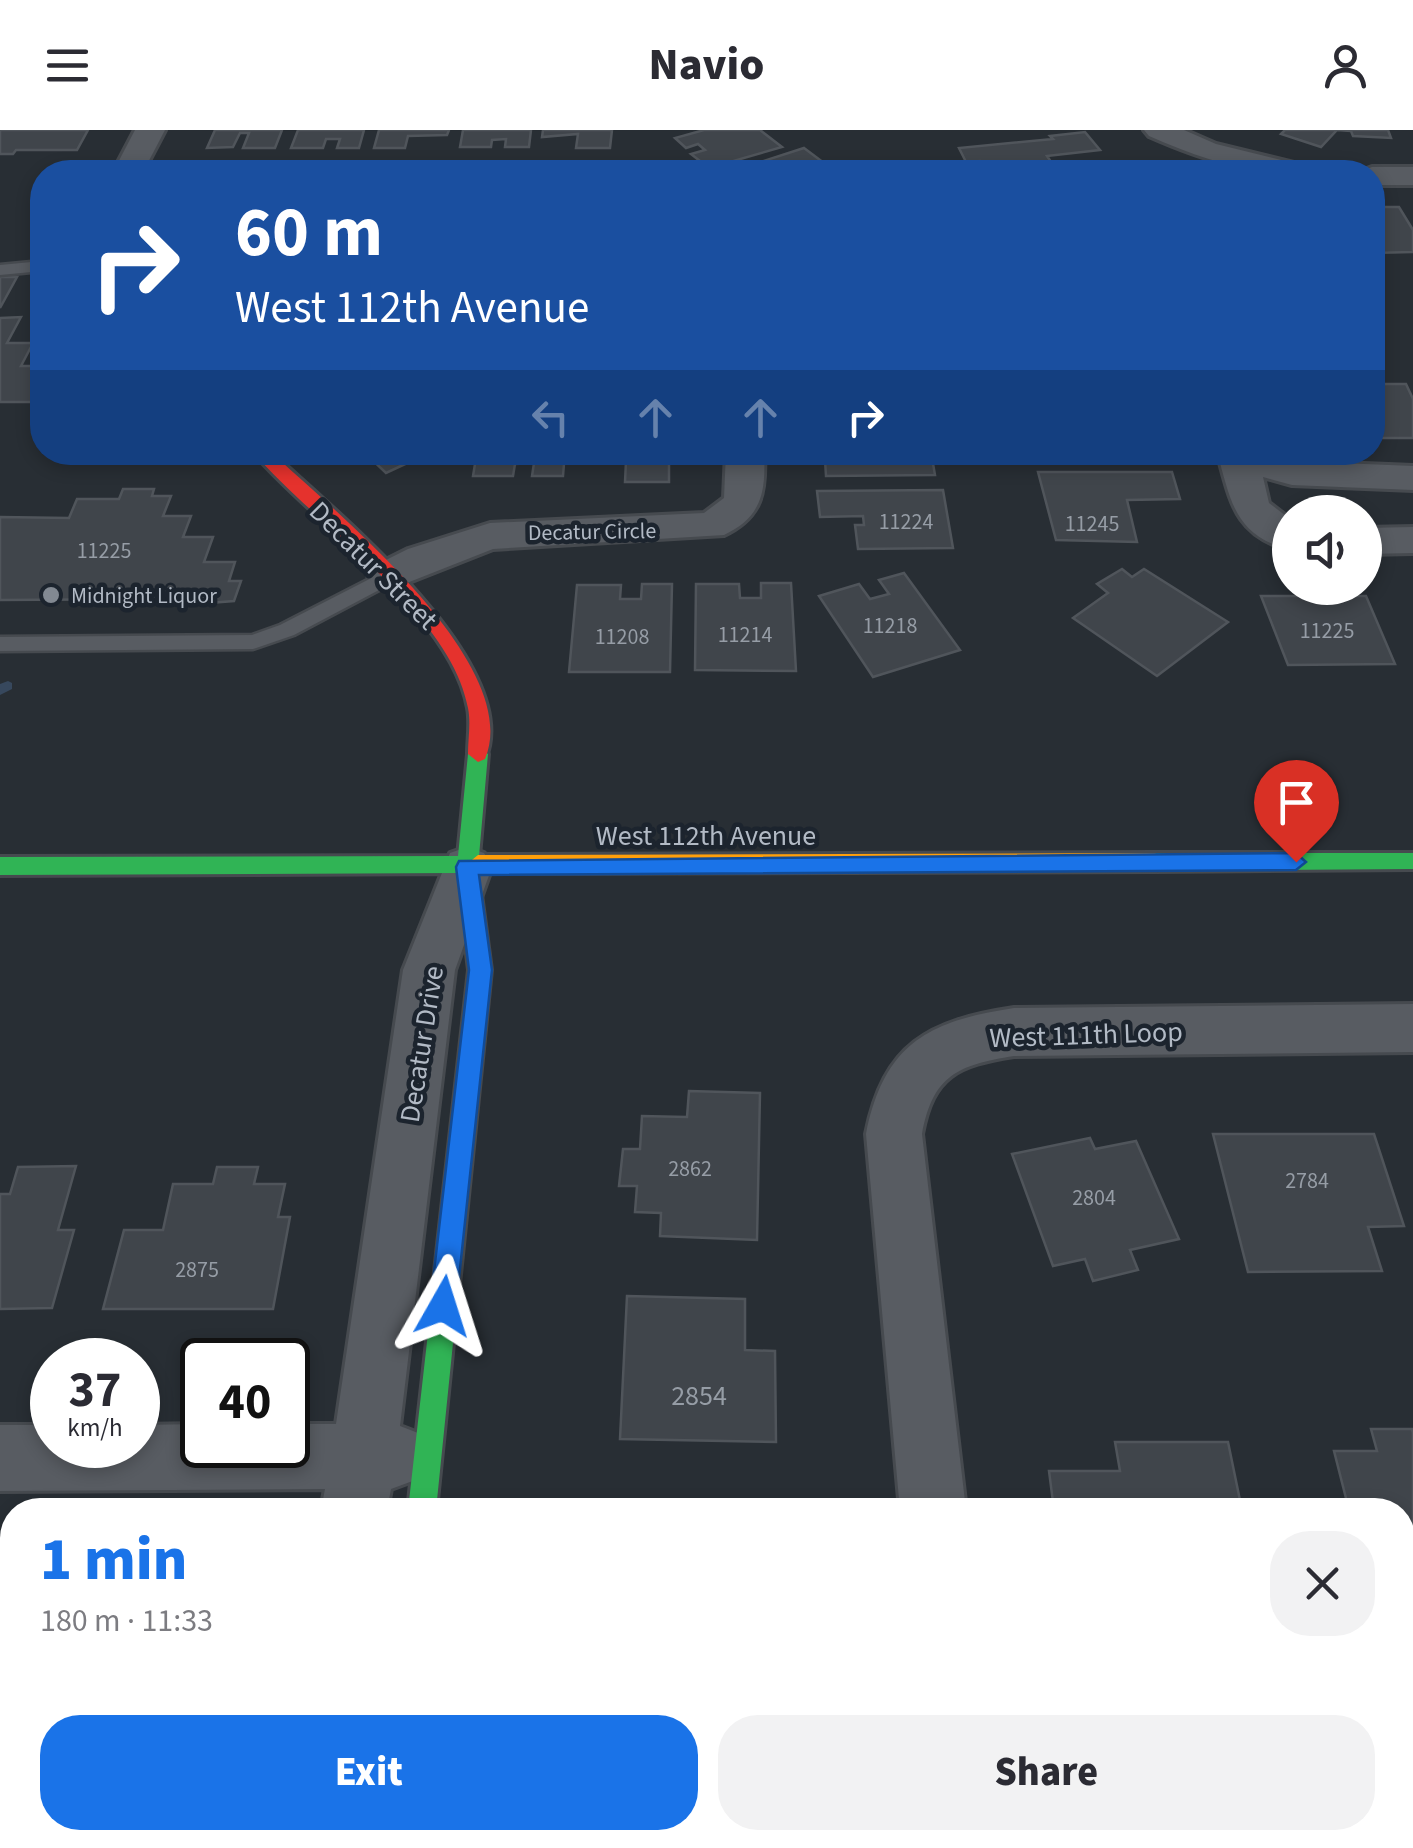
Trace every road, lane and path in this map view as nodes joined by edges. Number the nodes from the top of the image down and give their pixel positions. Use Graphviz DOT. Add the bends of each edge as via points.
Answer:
graph roads {
  1 [pos="150,130"];
  2 [pos="1167,142"];
  3 [pos="134,160"];
  4 [pos="1234,160"];
  5 [pos="1385,176"];
  6 [pos="1413,176"];
  7 [pos="30,267"];
  8 [pos="0,270"];
  9 [pos="274,465"];
  10 [pos="744,465"];
  11 [pos="1240,465"];
  12 [pos="1267,465"];
  13 [pos="1413,478"];
  14 [pos="1272,527"];
  15 [pos="1413,540"];
  16 [pos="1382,541"];
  17 [pos="389,576"];
  18 [pos="0,644"];
  19 [pos="1413,861"];
  20 [pos="0,866"];
  21 [pos="467,867"];
  22 [pos="1413,1028"];
  23 [pos="0,1458"];
  24 [pos="358,1483"];
  25 [pos="424,1483"];
  26 [pos="933,1498"];
  1 -- 3 [label="street"];
  2 -- 4 [label="street"];
  5 -- 6 [label="street"];
  7 -- 8 [label="lane"];
  9 -- 17 [label="main road, Decatur Street"];
  10 -- 17 [label="street, Decatur Circle" via="743,504 710,526 490,536"];
  11 -- 14 [label="street" via="1246,500"];
  12 -- 13 [label="street" via="1292,473"];
  15 -- 16 [label="street"];
  17 -- 18 [label="lane" via="253,642"];
  17 -- 21 [label="main road, Decatur Street" via="434,620 478,705"];
  19 -- 21 [label="main road, West 112th Avenue"];
  20 -- 21 [label="main road, West 112th Avenue"];
  21 -- 24 [label="street, Decatur Drive" via="429,970"];
  21 -- 25 [label="main road, Decatur Drive" via="480,970"];
  22 -- 26 [label="street, West 111th Loop" via="1014,1032 972,1037 921,1066 898,1100 894,1134"];
  23 -- 24 [label="street"];
  24 -- 25 [label="street"];
}
